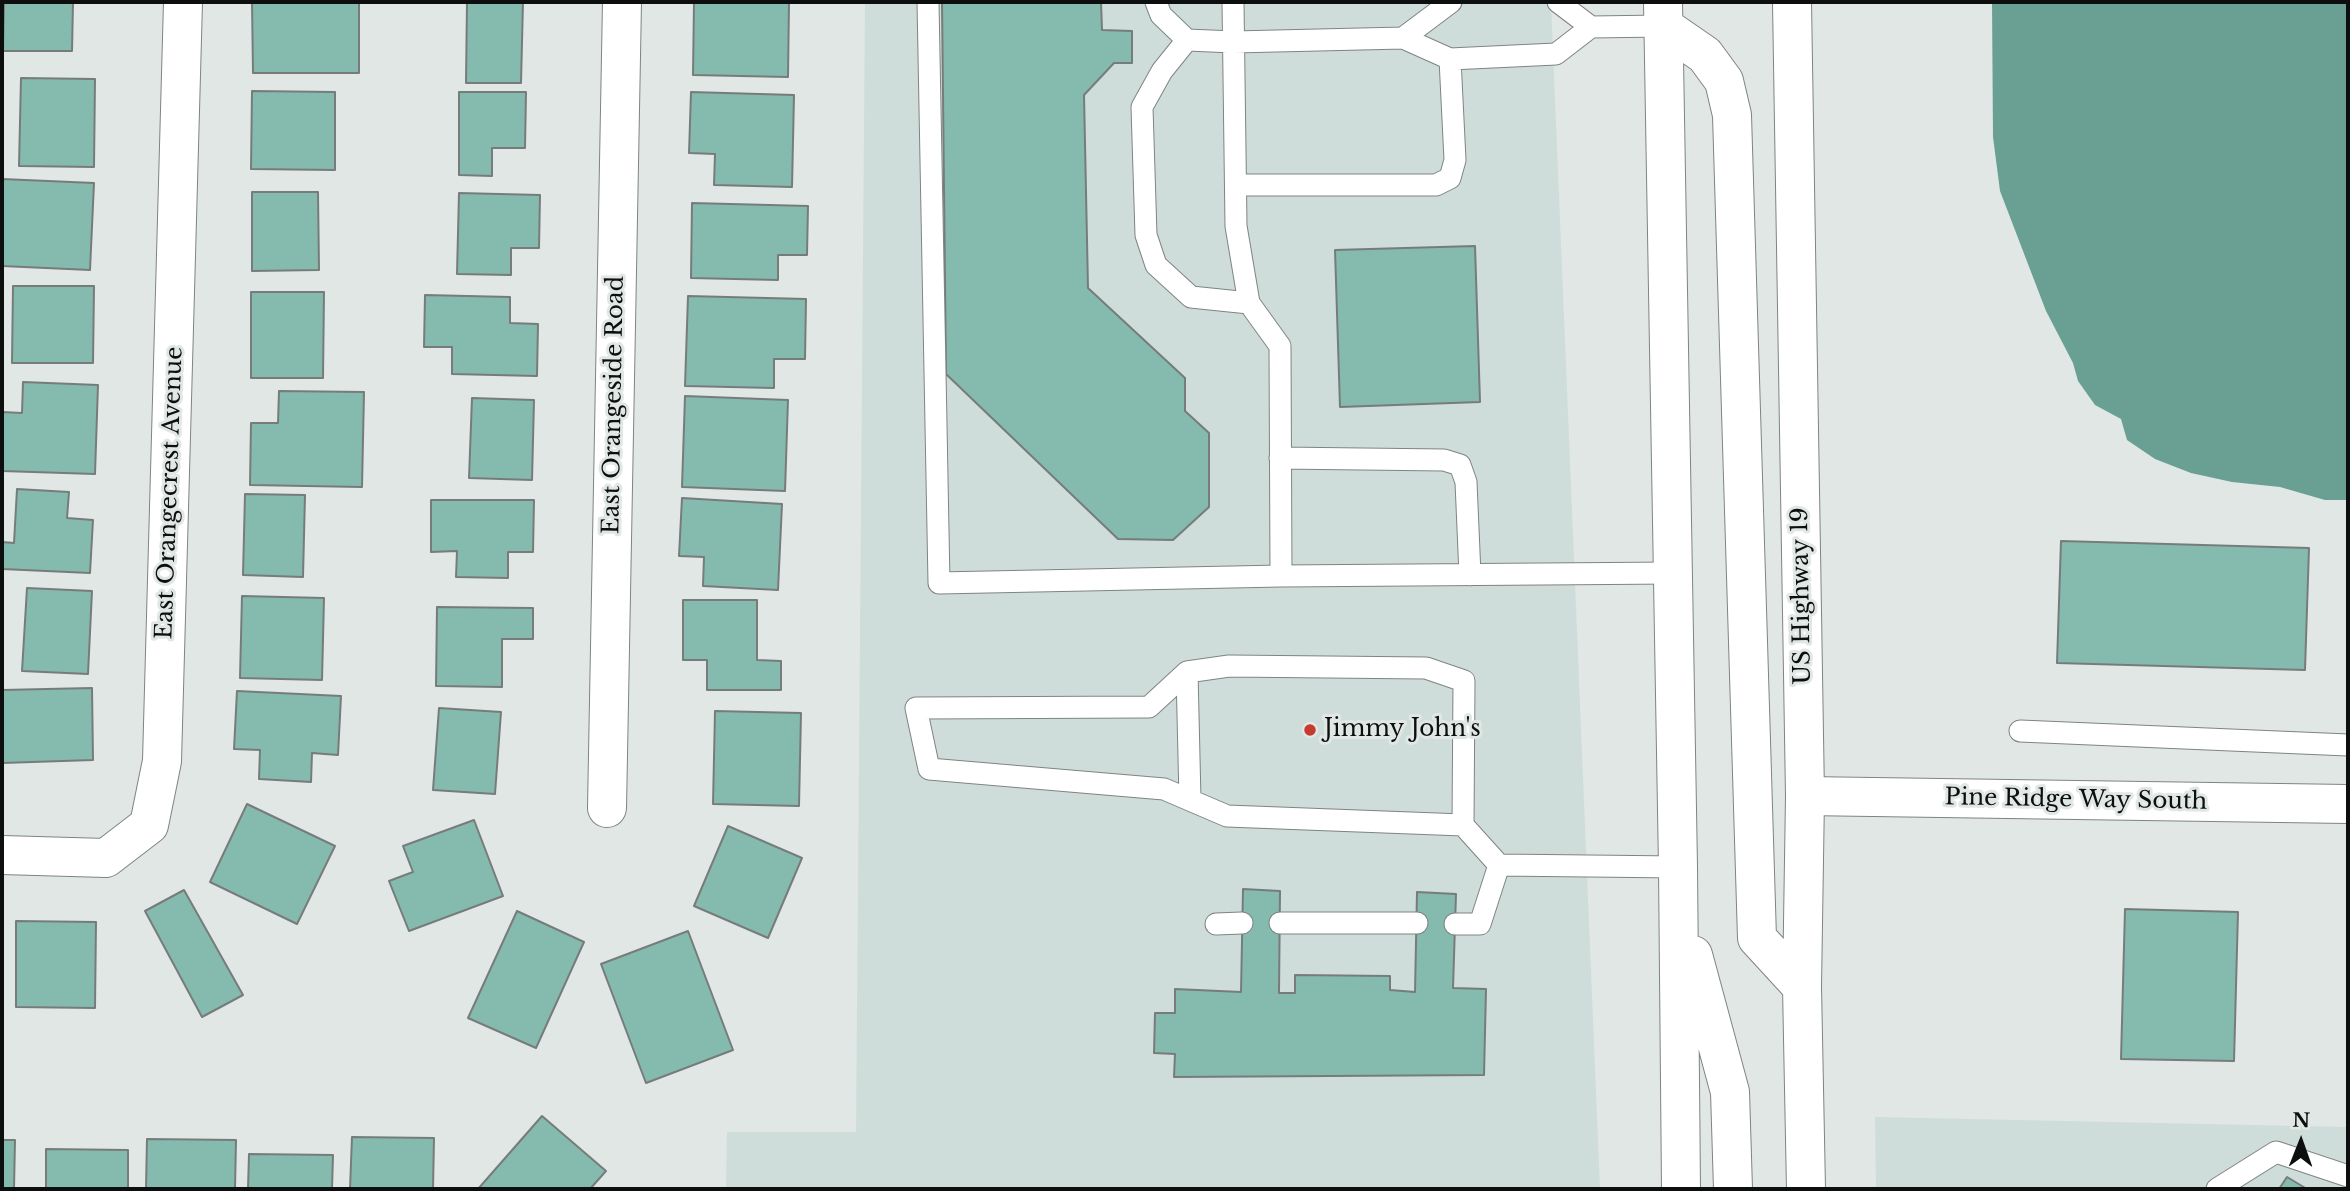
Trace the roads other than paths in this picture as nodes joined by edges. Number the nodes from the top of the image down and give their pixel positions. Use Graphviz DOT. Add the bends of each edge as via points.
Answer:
graph roads {
  1 [pos="183,2"];
  2 [pos="622,2"];
  3 [pos="928,2"];
  4 [pos="1156,2"];
  5 [pos="1233,2"];
  6 [pos="1451,2"];
  7 [pos="1558,2"];
  8 [pos="1792,4"];
  9 [pos="1663,14"];
  10 [pos="1591,27"];
  11 [pos="1403,38"];
  12 [pos="1187,40"];
  13 [pos="1234,42"];
  14 [pos="1450,59"];
  15 [pos="1236,185"];
  16 [pos="1249,303"];
  17 [pos="1280,458"];
  18 [pos="1673,573"];
  19 [pos="1470,575"];
  20 [pos="1281,576"];
  21 [pos="1187,672"];
  22 [pos="2020,731"];
  23 [pos="2348,745"];
  24 [pos="1805,796"];
  25 [pos="1190,800"];
  26 [pos="2348,804"];
  27 [pos="607,808"];
  28 [pos="1463,825"];
  29 [pos="2,855"];
  30 [pos="1499,865"];
  31 [pos="1678,883"];
  32 [pos="1242,923"];
  33 [pos="1280,923"];
  34 [pos="1417,923"];
  35 [pos="1216,924"];
  36 [pos="1455,924"];
  37 [pos="1802,987"];
  38 [pos="2348,1176"];
  39 [pos="1681,1189"];
  40 [pos="1733,1189"];
  41 [pos="1806,1189"];
  42 [pos="2217,1189"];
  1 -- 29 [label="main road, East Orangecrest Avenue" via="162,761 149,825 106,858"];
  2 -- 27 [label="main road, East Orangeside Road"];
  3 -- 20 [label="lane" via="939,583"];
  4 -- 12 [label="lane" via="1161,15"];
  5 -- 13 [label="lane"];
  6 -- 11 [label="lane"];
  7 -- 10 [label="lane"];
  8 -- 24 [label="main road, US Highway 19"];
  9 -- 10 [label="lane"];
  9 -- 18 [label="main road"];
  9 -- 37 [label="main road" via="1724,81 1732,115 1757,938"];
  10 -- 14 [label="lane" via="1556,54"];
  11 -- 13 [label="lane"];
  11 -- 14 [label="lane"];
  12 -- 13 [label="lane"];
  12 -- 16 [label="lane" via="1161,71 1142,107 1146,235 1156,265 1191,298"];
  13 -- 15 [label="lane"];
  14 -- 15 [label="lane" via="1455,160 1450,177 1436,185"];
  15 -- 16 [label="lane" via="1236,226"];
  16 -- 17 [label="lane" via="1280,346"];
  17 -- 19 [label="lane" via="1444,460 1460,466 1466,482"];
  17 -- 20 [label="lane"];
  18 -- 19 [label="lane"];
  18 -- 31 [label="main road"];
  19 -- 20 [label="lane"];
  21 -- 25 [label="lane"];
  21 -- 25 [label="lane" via="1149,706 916,708 929,769 1164,789"];
  21 -- 28 [label="lane" via="1229,666 1426,668 1464,681"];
  22 -- 23 [label="lane"];
  24 -- 26 [label="main road, Pine Ridge Way South"];
  24 -- 37 [label="main road, US Highway 19"];
  25 -- 28 [label="lane" via="1227,816"];
  28 -- 30 [label="lane"];
  30 -- 31 [label="lane"];
  30 -- 36 [label="lane" via="1480,924"];
  31 -- 39 [label="main road"];
  31 -- 40 [label="main road" via="1730,1092"];
  32 -- 35 [label="lane"];
  33 -- 34 [label="lane"];
  37 -- 41 [label="main road, US Highway 19"];
  38 -- 42 [label="lane" via="2276,1152"];
}
